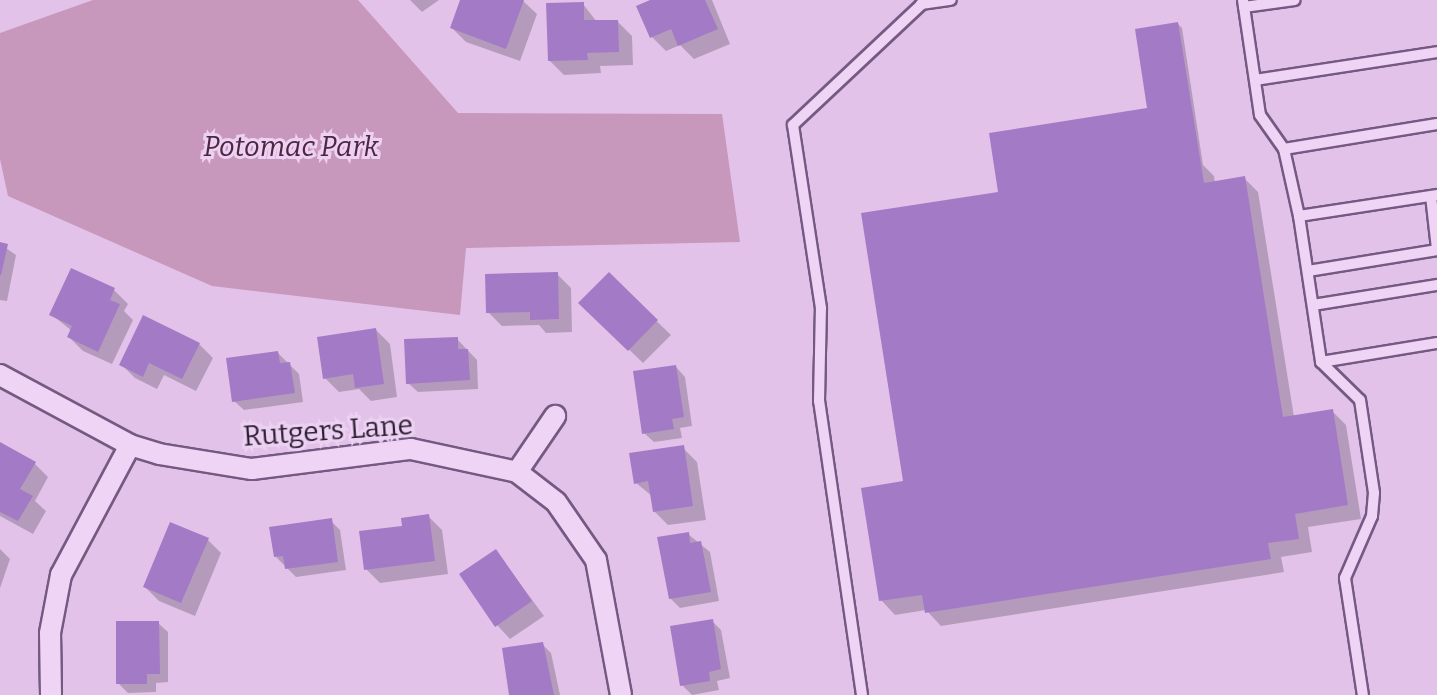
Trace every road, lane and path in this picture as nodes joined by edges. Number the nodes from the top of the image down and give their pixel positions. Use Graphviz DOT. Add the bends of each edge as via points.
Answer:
graph roads {
  1 [pos="951,0"];
  2 [pos="1295,0"];
  3 [pos="924,2"];
  4 [pos="1244,4"];
  5 [pos="1437,52"];
  6 [pos="1255,80"];
  7 [pos="1437,124"];
  8 [pos="1284,149"];
  9 [pos="1434,196"];
  10 [pos="1299,216"];
  11 [pos="1437,249"];
  12 [pos="1308,271"];
  13 [pos="1437,285"];
  14 [pos="1313,305"];
  15 [pos="1437,343"];
  16 [pos="1321,362"];
  17 [pos="0,375"];
  18 [pos="555,416"];
  19 [pos="130,445"];
  20 [pos="517,472"];
  21 [pos="51,695"];
  22 [pos="621,695"];
  23 [pos="862,695"];
  24 [pos="1363,695"];
  1 -- 3 [label="lane"];
  2 -- 4 [label="lane"];
  3 -- 23 [label="lane" via="793,125 821,308 819,401"];
  4 -- 6 [label="lane"];
  5 -- 6 [label="lane"];
  6 -- 8 [label="lane" via="1260,115"];
  7 -- 8 [label="lane"];
  8 -- 10 [label="lane"];
  9 -- 10 [label="lane"];
  9 -- 11 [label="lane"];
  10 -- 12 [label="lane"];
  11 -- 12 [label="lane"];
  12 -- 14 [label="lane"];
  13 -- 14 [label="lane"];
  14 -- 16 [label="lane"];
  15 -- 16 [label="lane"];
  16 -- 24 [label="lane" via="1360,400 1374,493 1372,516 1345,578"];
  17 -- 19 [label="street, Rutgers Lane"];
  18 -- 20 [label="street"];
  19 -- 20 [label="street, Rutgers Lane" via="252,469 411,449"];
  19 -- 21 [label="street" via="61,575 50,633"];
  20 -- 22 [label="street, Rutgers Lane" via="556,502 596,560"];
}
